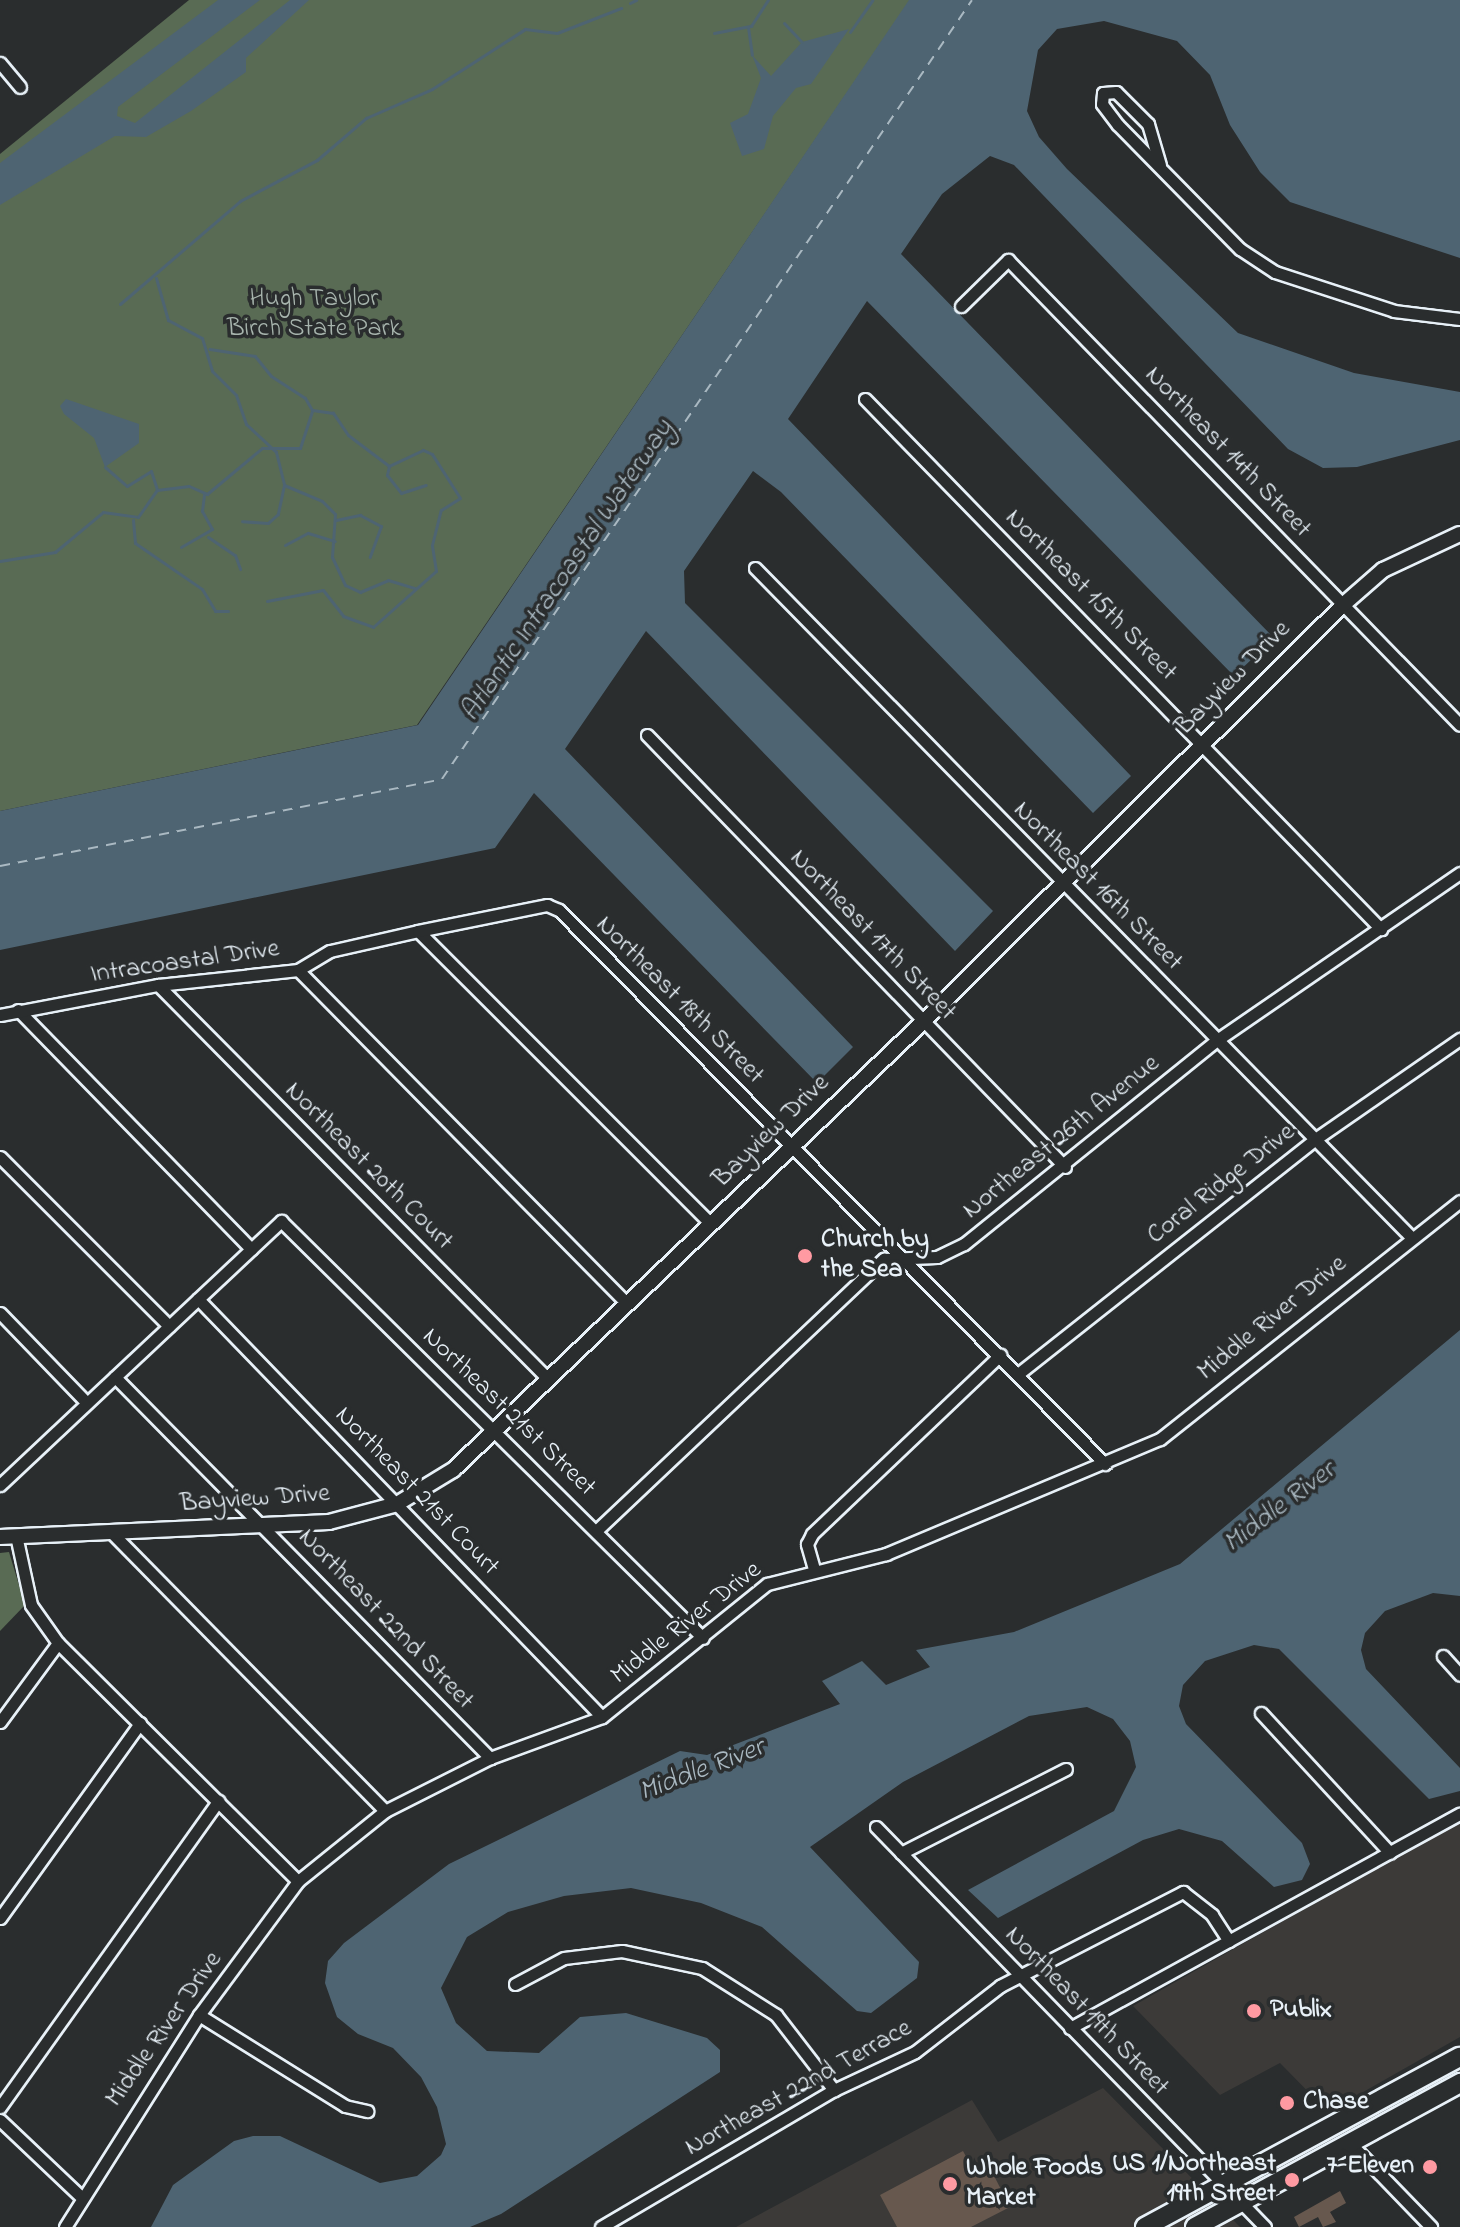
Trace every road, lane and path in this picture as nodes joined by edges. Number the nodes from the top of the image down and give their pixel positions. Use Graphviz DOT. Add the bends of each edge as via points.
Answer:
graph roads {
  1 [pos="0,63"];
  2 [pos="20,87"];
  3 [pos="1160,165"];
  4 [pos="961,306"];
  5 [pos="1460,319"];
  6 [pos="865,399"];
  7 [pos="1460,534"];
  8 [pos="755,568"];
  9 [pos="1344,604"];
  10 [pos="1460,725"];
  11 [pos="647,735"];
  12 [pos="1204,743"];
  13 [pos="1460,873"];
  14 [pos="1062,884"];
  15 [pos="559,910"];
  16 [pos="1381,929"];
  17 [pos="418,931"];
  18 [pos="298,970"];
  19 [pos="158,985"];
  20 [pos="18,1010"];
  21 [pos="0,1015"];
  22 [pos="924,1021"];
  23 [pos="1460,1039"];
  24 [pos="1217,1040"];
  25 [pos="1314,1140"];
  26 [pos="792,1146"];
  27 [pos="0,1157"];
  28 [pos="1065,1167"];
  29 [pos="1460,1201"];
  30 [pos="711,1224"];
  31 [pos="1410,1236"];
  32 [pos="251,1249"];
  33 [pos="909,1259"];
  34 [pos="198,1299"];
  35 [pos="627,1304"];
  36 [pos="0,1313"];
  37 [pos="169,1326"];
  38 [pos="1000,1355"];
  39 [pos="1018,1374"];
  40 [pos="115,1377"];
  41 [pos="548,1379"];
  42 [pos="87,1403"];
  43 [pos="497,1429"];
  44 [pos="1105,1464"];
  45 [pos="3,1477"];
  46 [pos="397,1504"];
  47 [pos="260,1523"];
  48 [pos="597,1530"];
  49 [pos="113,1534"];
  50 [pos="8,1540"];
  51 [pos="814,1569"];
  52 [pos="703,1638"];
  53 [pos="58,1643"];
  54 [pos="1443,1656"];
  55 [pos="1460,1675"];
  56 [pos="1261,1713"];
  57 [pos="602,1717"];
  58 [pos="0,1722"];
  59 [pos="140,1723"];
  60 [pos="490,1758"];
  61 [pos="1066,1769"];
  62 [pos="218,1801"];
  63 [pos="385,1811"];
  64 [pos="1460,1814"];
  65 [pos="876,1827"];
  66 [pos="901,1853"];
  67 [pos="1390,1853"];
  68 [pos="298,1881"];
  69 [pos="0,1918"];
  70 [pos="1229,1941"];
  71 [pos="1019,1976"];
  72 [pos="515,1984"];
  73 [pos="199,2015"];
  74 [pos="1070,2028"];
  75 [pos="1460,2057"];
  76 [pos="1457,2082"];
  77 [pos="834,2090"];
  78 [pos="0,2107"];
  79 [pos="367,2111"];
  80 [pos="0,2120"];
  81 [pos="1350,2143"];
  82 [pos="1224,2184"];
  83 [pos="79,2195"];
  84 [pos="1241,2202"];
  85 [pos="65,2227"];
  86 [pos="601,2227"];
  87 [pos="1145,2227"];
  88 [pos="1195,2227"];
  89 [pos="1265,2227"];
  90 [pos="1431,2227"];
  1 -- 2 [label="street"];
  3 -- 3 [label="street" via="1148,124 1131,103 1108,90 1101,98 1108,113"];
  3 -- 5 [label="street" via="1240,249 1275,272 1394,311"];
  4 -- 9 [label="street, Northeast 14th Street" via="1008,260"];
  6 -- 12 [label="street, Northeast 15th Street"];
  7 -- 9 [label="street, Bayview Drive" via="1394,564"];
  8 -- 14 [label="street, Northeast 16th Street"];
  9 -- 10 [label="street, Northeast 14th Street"];
  9 -- 12 [label="street, Bayview Drive"];
  11 -- 22 [label="street, Northeast 17th Street"];
  12 -- 14 [label="street, Bayview Drive"];
  12 -- 16 [label="street, Northeast 15th Street"];
  13 -- 16 [label="street, Northeast 26th Avenue"];
  14 -- 22 [label="street, Bayview Drive"];
  14 -- 24 [label="street, Northeast 16th Street"];
  15 -- 17 [label="street, Intracoastal Drive" via="547,905"];
  15 -- 26 [label="street, Northeast 18th Street"];
  16 -- 24 [label="street, Northeast 26th Avenue"];
  17 -- 18 [label="street, Intracoastal Drive" via="330,951"];
  17 -- 30 [label="street"];
  18 -- 19 [label="street, Intracoastal Drive"];
  18 -- 35 [label="street"];
  19 -- 20 [label="street, Intracoastal Drive"];
  19 -- 41 [label="street, Northeast 20th Court"];
  20 -- 21 [label="street, Intracoastal Drive"];
  20 -- 32 [label="street"];
  22 -- 26 [label="street, Bayview Drive"];
  22 -- 28 [label="street, Northeast 17th Street"];
  23 -- 25 [label="street, Coral Ridge Drive"];
  24 -- 25 [label="street, Northeast 16th Street"];
  24 -- 28 [label="street, Northeast 26th Avenue"];
  25 -- 31 [label="street, Northeast 16th Street"];
  25 -- 39 [label="street, Coral Ridge Drive"];
  26 -- 30 [label="street, Bayview Drive"];
  26 -- 33 [label="street, Northeast 18th Street"];
  27 -- 37 [label="street"];
  28 -- 33 [label="street, Northeast 26th Avenue" via="964,1244 937,1257"];
  29 -- 31 [label="street, Middle River Drive"];
  30 -- 35 [label="street, Bayview Drive"];
  31 -- 44 [label="street, Middle River Drive" via="1160,1439"];
  32 -- 34 [label="street"];
  32 -- 43 [label="street, Northeast 21st Street" via="281,1221 481,1421"];
  33 -- 38 [label="street, Northeast 18th Street"];
  33 -- 48 [label="street, Northeast 26th Avenue" via="884,1259"];
  34 -- 37 [label="street"];
  34 -- 46 [label="street, Northeast 21st Court"];
  35 -- 41 [label="street, Bayview Drive"];
  36 -- 42 [label="street"];
  37 -- 40 [label="street"];
  38 -- 39 [label="street, Northeast 18th Street"];
  38 -- 51 [label="street" via="812,1534 807,1544"];
  39 -- 44 [label="street, Northeast 18th Street"];
  40 -- 42 [label="street"];
  40 -- 47 [label="street, Northeast 22nd Street"];
  41 -- 43 [label="street, Bayview Drive"];
  42 -- 45 [label="street"];
  43 -- 46 [label="street, Bayview Drive" via="453,1470"];
  43 -- 48 [label="street, Northeast 21st Street"];
  44 -- 51 [label="street, Middle River Drive" via="886,1554"];
  46 -- 47 [label="street, Bayview Drive" via="329,1522"];
  46 -- 57 [label="street, Northeast 21st Court"];
  47 -- 49 [label="street, Bayview Drive"];
  47 -- 60 [label="street, Northeast 22nd Street"];
  48 -- 52 [label="street, Northeast 21st Street"];
  49 -- 50 [label="street, Bayview Drive"];
  49 -- 63 [label="street"];
  50 -- 53 [label="street" via="31,1605"];
  51 -- 52 [label="street, Middle River Drive" via="767,1584"];
  52 -- 57 [label="street, Middle River Drive"];
  53 -- 58 [label="street"];
  53 -- 59 [label="street"];
  54 -- 55 [label="street"];
  56 -- 67 [label="street"];
  57 -- 60 [label="street, Middle River Drive"];
  59 -- 62 [label="street"];
  59 -- 69 [label="street"];
  60 -- 63 [label="street, Middle River Drive"];
  61 -- 66 [label="street"];
  62 -- 68 [label="street"];
  62 -- 78 [label="street"];
  63 -- 68 [label="street, Middle River Drive"];
  64 -- 67 [label="street"];
  65 -- 66 [label="street, Northeast 19th Street"];
  66 -- 71 [label="street, Northeast 19th Street"];
  67 -- 70 [label="street"];
  68 -- 73 [label="street, Middle River Drive"];
  70 -- 71 [label="street, Northeast 22nd Terrace" via="1212,1915 1183,1892"];
  70 -- 74 [label="street"];
  71 -- 74 [label="street, Northeast 19th Street"];
  71 -- 77 [label="street, Northeast 22nd Terrace" via="915,2052"];
  72 -- 77 [label="street" via="564,1958 622,1951 702,1968 776,2015"];
  73 -- 79 [label="street" via="345,2106"];
  73 -- 83 [label="street, Middle River Drive"];
  74 -- 82 [label="street, Northeast 19th Street"];
  75 -- 82 [label="main road"];
  76 -- 81 [label="main road"];
  77 -- 86 [label="street, Northeast 22nd Terrace"];
  80 -- 83 [label="street"];
  81 -- 84 [label="main road"];
  81 -- 90 [label="street"];
  82 -- 84 [label="street, Northeast 19th Street"];
  82 -- 87 [label="main road"];
  83 -- 85 [label="street, Middle River Drive"];
  84 -- 88 [label="main road"];
  84 -- 89 [label="street, Northeast 19th Street"];
}
